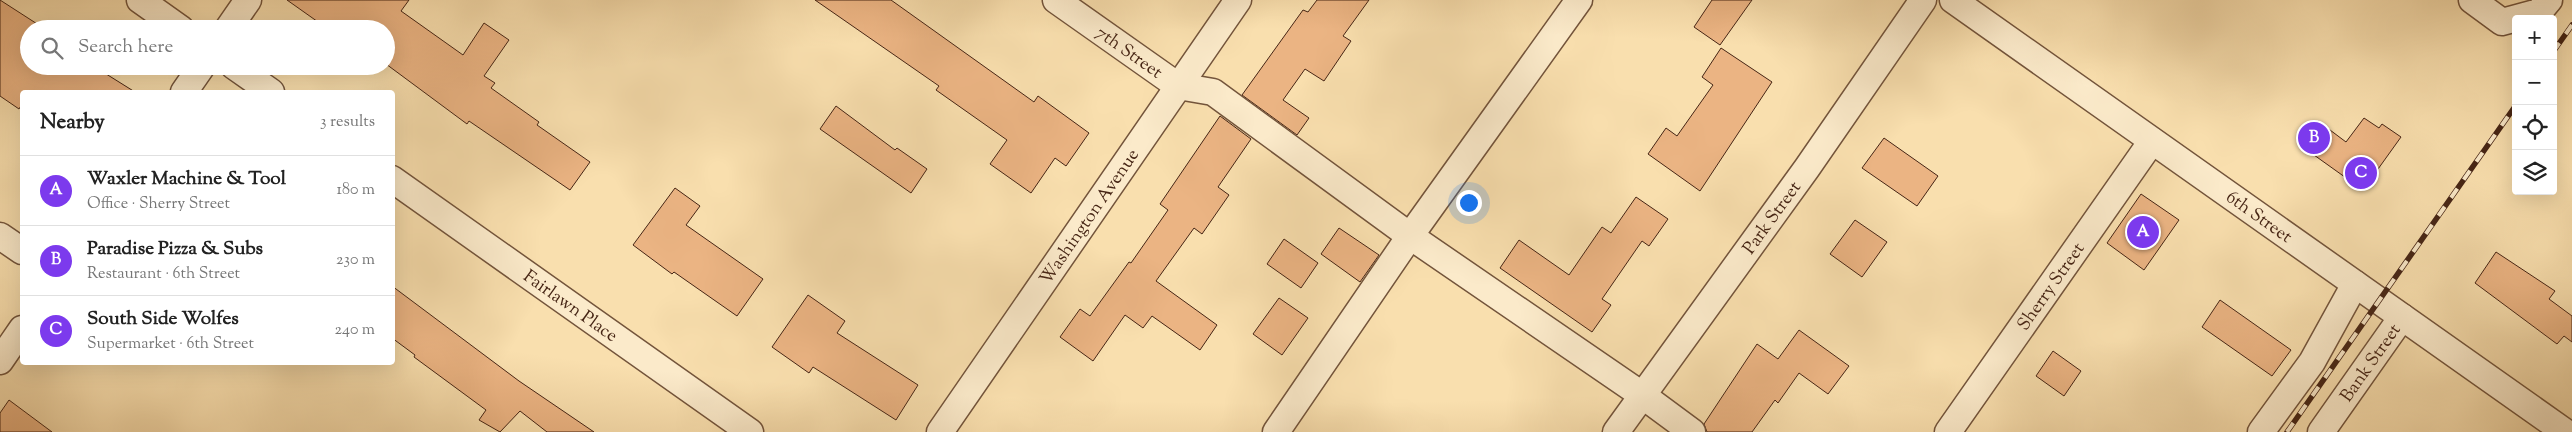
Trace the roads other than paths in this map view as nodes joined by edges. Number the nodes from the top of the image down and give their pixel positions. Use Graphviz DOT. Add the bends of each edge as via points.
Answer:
graph roads {
  1 [pos="140,0"];
  2 [pos="248,0"];
  3 [pos="1056,0"];
  4 [pos="1238,0"];
  5 [pos="1579,0"];
  6 [pos="1923,0"];
  7 [pos="1953,0"];
  8 [pos="2472,0"];
  9 [pos="2549,0"];
  10 [pos="168,20"];
  11 [pos="234,20"];
  12 [pos="196,75"];
  13 [pos="247,75"];
  14 [pos="1178,86"];
  15 [pos="185,90"];
  16 [pos="268,90"];
  17 [pos="2152,141"];
  18 [pos="395,181"];
  19 [pos="0,236"];
  20 [pos="1410,236"];
  21 [pos="20,250"];
  22 [pos="2355,284"];
  23 [pos="2402,317"];
  24 [pos="20,332"];
  25 [pos="0,361"];
  26 [pos="1642,395"];
  27 [pos="750,432"];
  28 [pos="940,432"];
  29 [pos="1276,432"];
  30 [pos="1616,432"];
  31 [pos="1692,432"];
  32 [pos="1948,432"];
  33 [pos="2261,432"];
  34 [pos="2321,432"];
  35 [pos="2565,432"];
  1 -- 10 [label="street"];
  2 -- 11 [label="street"];
  3 -- 14 [label="street, 7th Street"];
  4 -- 14 [label="street, Washington Avenue"];
  5 -- 20 [label="street"];
  6 -- 26 [label="street, Park Street" via="1807,168"];
  7 -- 17 [label="street, 6th Street"];
  8 -- 9 [label="street" via="2502,22 2539,12"];
  12 -- 15 [label="street"];
  13 -- 16 [label="street"];
  14 -- 20 [label="street" via="1213,92"];
  14 -- 28 [label="street, Washington Avenue"];
  17 -- 22 [label="street, 6th Street"];
  17 -- 32 [label="street, Sherry Street"];
  18 -- 27 [label="street, Fairlawn Place"];
  19 -- 21 [label="street"];
  20 -- 26 [label="street"];
  20 -- 29 [label="street"];
  22 -- 23 [label="street, 6th Street"];
  22 -- 33 [label="street" via="2312,362"];
  23 -- 34 [label="street, Bank Street"];
  23 -- 35 [label="street, 6th Street"];
  24 -- 25 [label="street"];
  26 -- 30 [label="street, Park Street"];
  26 -- 31 [label="street"];
}
